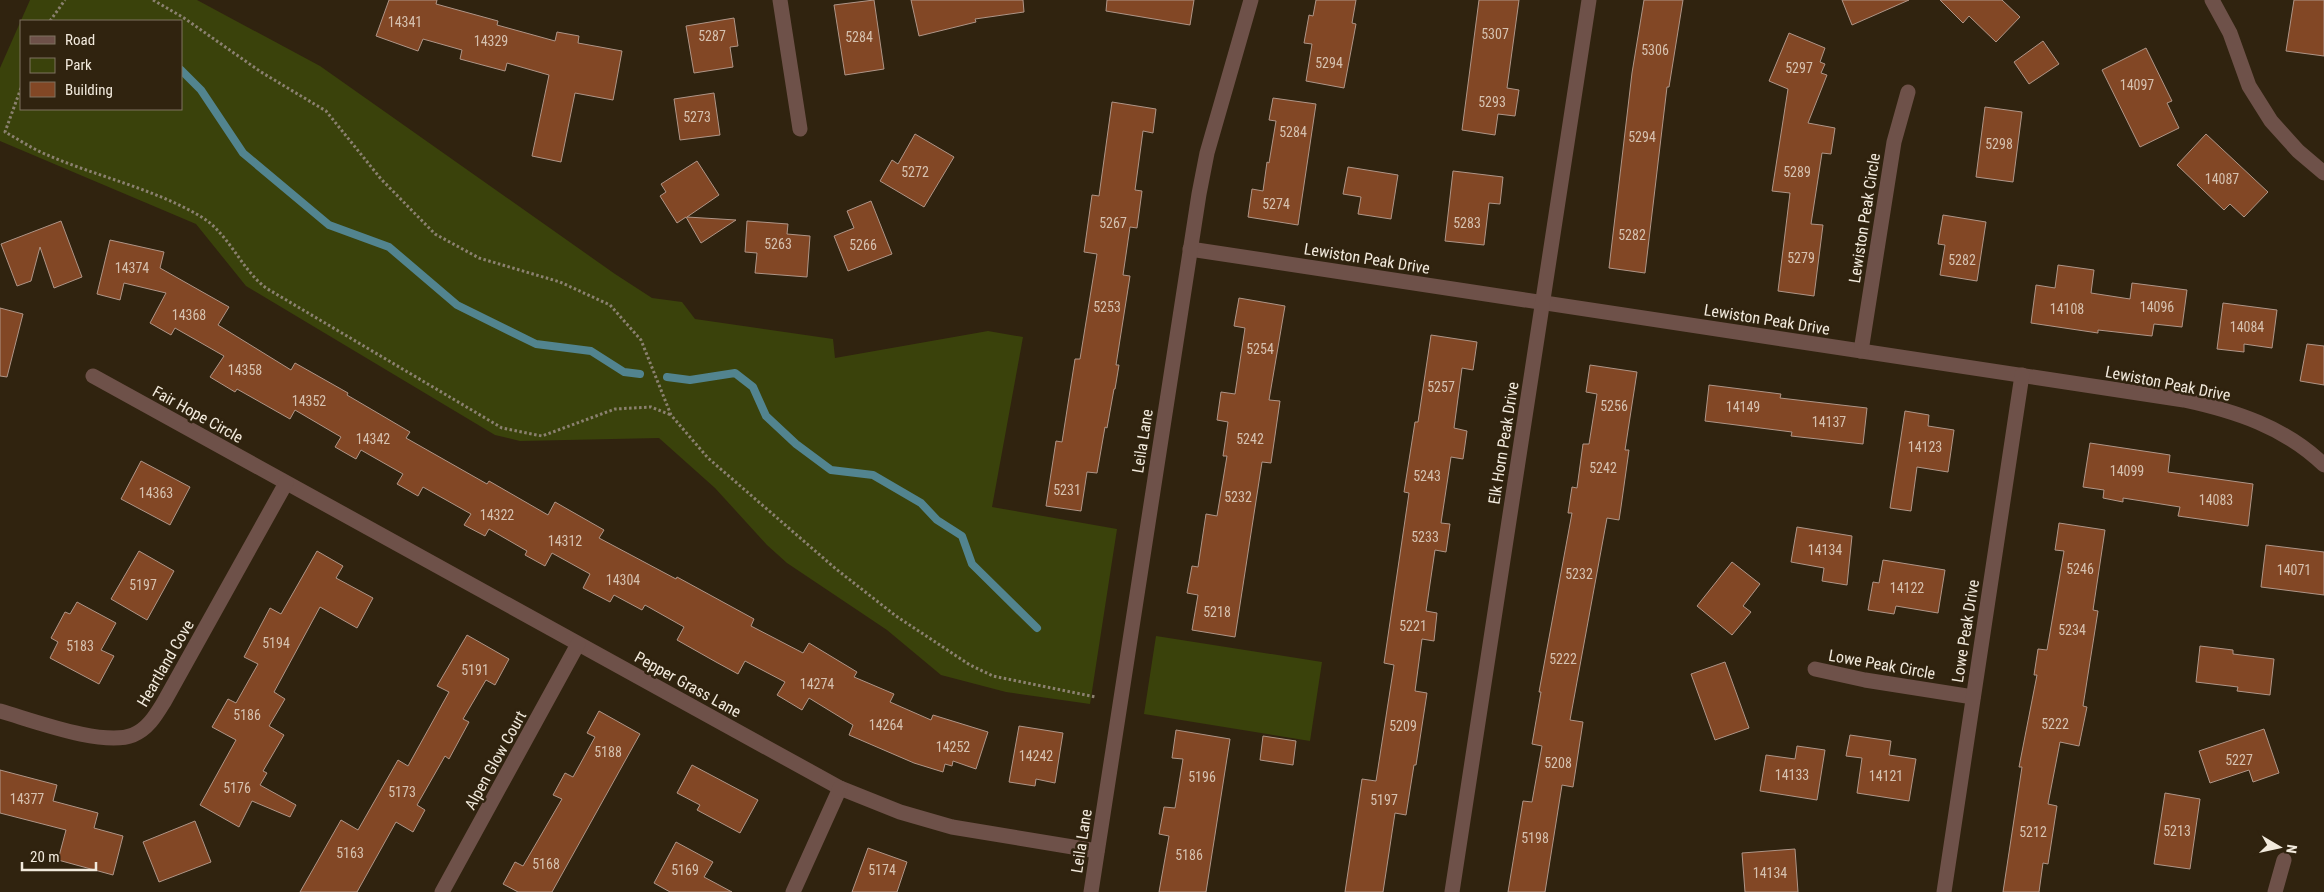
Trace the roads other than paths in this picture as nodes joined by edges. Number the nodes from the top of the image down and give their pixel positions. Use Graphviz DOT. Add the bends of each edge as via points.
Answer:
graph roads {
  1 [pos="780,0"];
  2 [pos="1251,0"];
  3 [pos="1588,0"];
  4 [pos="2212,0"];
  5 [pos="1908,92"];
  6 [pos="800,128"];
  7 [pos="2324,173"];
  8 [pos="1190,249"];
  9 [pos="1542,302"];
  10 [pos="1861,351"];
  11 [pos="2022,375"];
  12 [pos="93,376"];
  13 [pos="2324,465"];
  14 [pos="286,483"];
  15 [pos="578,644"];
  16 [pos="1814,669"];
  17 [pos="1973,697"];
  18 [pos="0,711"];
  19 [pos="840,788"];
  20 [pos="1097,851"];
  21 [pos="2284,860"];
  22 [pos="442,892"];
  23 [pos="793,892"];
  24 [pos="1091,892"];
  25 [pos="1452,892"];
  26 [pos="1944,892"];
  27 [pos="2275,892"];
  1 -- 6 [label="street"];
  2 -- 8 [label="street, Leila Lane" via="1207,153"];
  3 -- 9 [label="street, Elk Horn Peak Drive"];
  4 -- 7 [label="street" via="2230,33 2249,86 2271,121 2298,151"];
  5 -- 10 [label="street, Lewiston Peak Circle" via="1894,142"];
  8 -- 9 [label="street, Lewiston Peak Drive"];
  8 -- 20 [label="street, Leila Lane"];
  9 -- 10 [label="street, Lewiston Peak Drive"];
  9 -- 25 [label="street, Elk Horn Peak Drive"];
  10 -- 11 [label="street, Lewiston Peak Drive"];
  11 -- 13 [label="street, Lewiston Peak Drive" via="2221,408 2256,420 2287,436"];
  11 -- 17 [label="street, Lowe Peak Drive"];
  12 -- 14 [label="street, Fair Hope Circle"];
  14 -- 15 [label="street, Pepper Grass Lane"];
  14 -- 18 [label="street, Heartland Cove" via="164,702 146,726 132,735 102,738"];
  15 -- 19 [label="street, Pepper Grass Lane"];
  15 -- 22 [label="street, Alpen Glow Court"];
  16 -- 17 [label="street, Lowe Peak Circle"];
  17 -- 26 [label="street, Lowe Peak Drive"];
  19 -- 20 [label="street, Pepper Grass Lane" via="900,812 952,827"];
  19 -- 23 [label="street"];
  20 -- 24 [label="street, Leila Lane"];
  21 -- 27 [label="street"];
}
